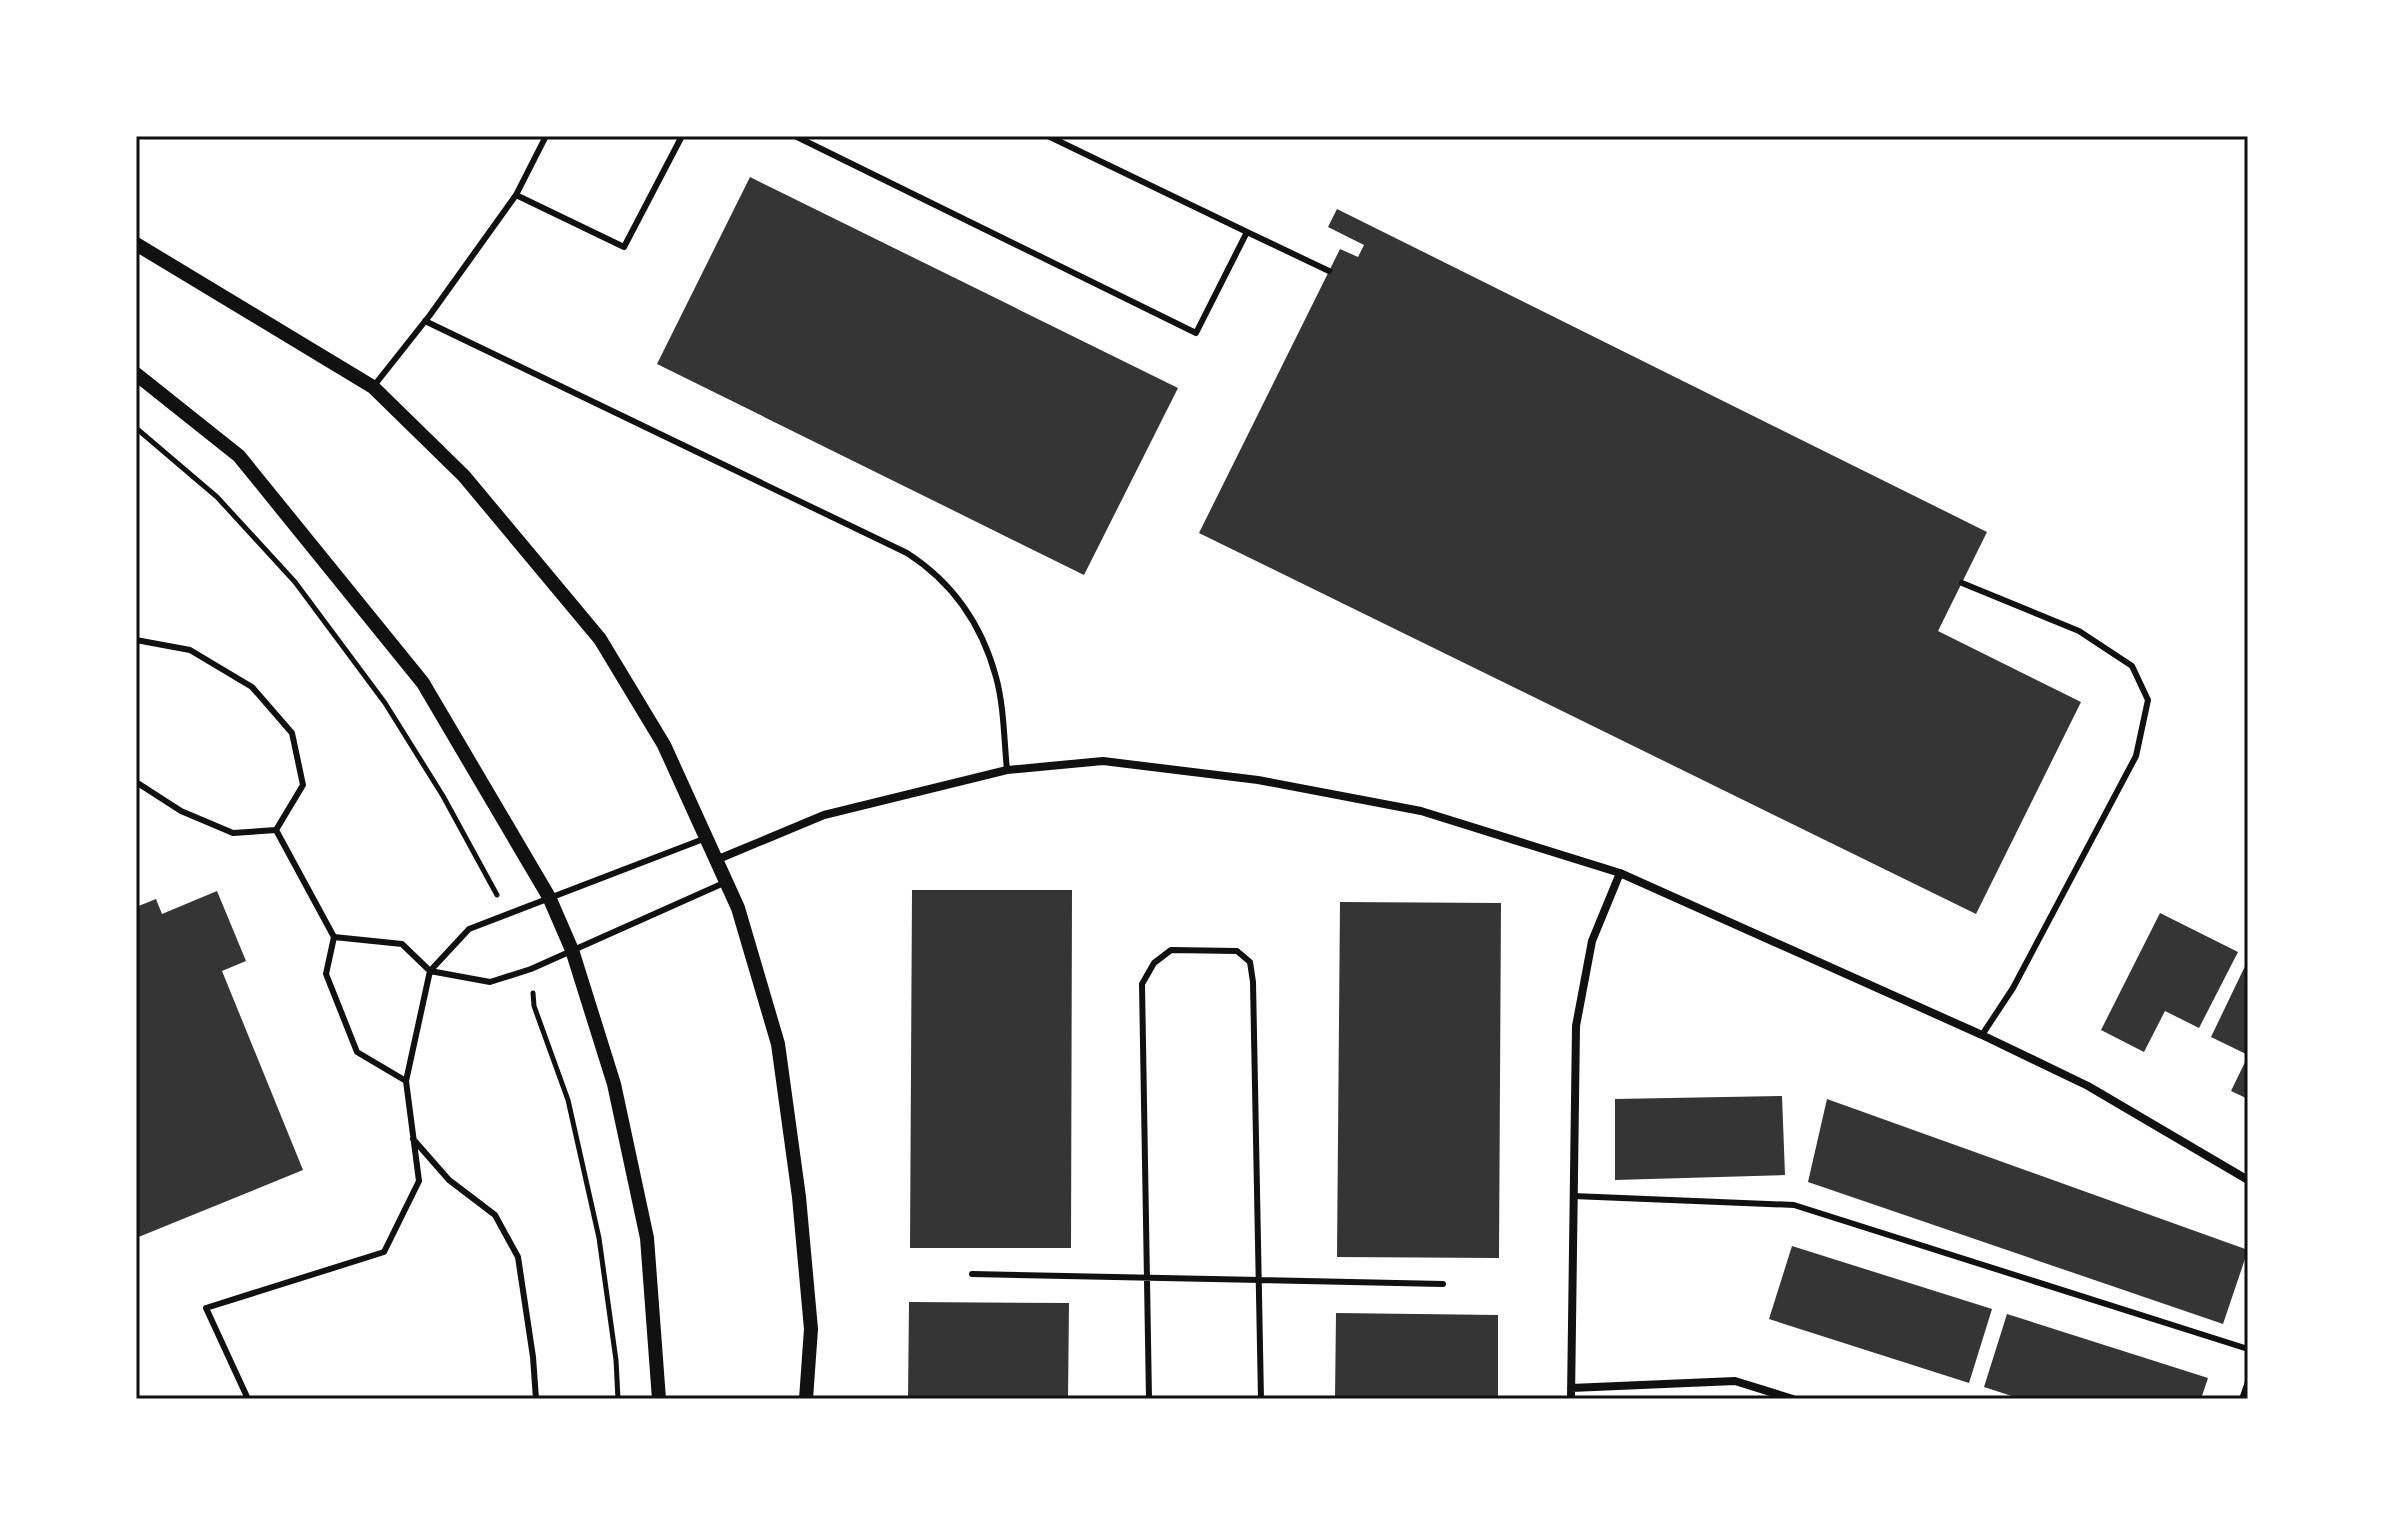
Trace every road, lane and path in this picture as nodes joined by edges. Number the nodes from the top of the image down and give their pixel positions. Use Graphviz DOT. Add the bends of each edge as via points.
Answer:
graph roads {
  1 [pos="546,136"];
  2 [pos="682,136"];
  3 [pos="795,136"];
  4 [pos="1048,136"];
  5 [pos="516,195"];
  6 [pos="1247,232"];
  7 [pos="136,244"];
  8 [pos="1329,271"];
  9 [pos="425,321"];
  10 [pos="136,374"];
  11 [pos="373,387"];
  12 [pos="136,428"];
  13 [pos="1962,583"];
  14 [pos="136,640"];
  15 [pos="1007,770"];
  16 [pos="136,782"];
  17 [pos="276,830"];
  18 [pos="706,838"];
  19 [pos="716,860"];
  20 [pos="1620,873"];
  21 [pos="726,882"];
  22 [pos="549,897"];
  23 [pos="509,913"];
  24 [pos="334,937"];
  25 [pos="572,950"];
  26 [pos="531,969"];
  27 [pos="430,971"];
  28 [pos="1982,1035"];
  29 [pos="406,1081"];
  30 [pos="413,1139"];
  31 [pos="2248,1180"];
  32 [pos="1573,1196"];
  33 [pos="972,1274"];
  34 [pos="1147,1278"];
  35 [pos="1260,1281"];
  36 [pos="1443,1284"];
  37 [pos="2248,1349"];
  38 [pos="2248,1382"];
  39 [pos="1571,1388"];
  40 [pos="248,1399"];
  41 [pos="536,1399"];
  42 [pos="618,1399"];
  43 [pos="659,1399"];
  44 [pos="806,1399"];
  45 [pos="1149,1399"];
  46 [pos="1261,1399"];
  47 [pos="1571,1399"];
  48 [pos="1793,1399"];
  49 [pos="2242,1399"];
  1 -- 5 [label="lane"];
  2 -- 5 [label="lane" via="624,247"];
  3 -- 6 [label="lane" via="1196,333"];
  4 -- 6 [label="lane"];
  5 -- 9 [label="lane"];
  6 -- 8 [label="lane"];
  7 -- 11 [label="street"];
  9 -- 11 [label="lane"];
  9 -- 15 [label="lane" via="932,569 972,616 996,677"];
  10 -- 22 [label="street" via="239,456 423,683"];
  11 -- 18 [label="street" via="464,476 600,639 664,745"];
  12 -- 23 [label="path" via="217,497 295,582 385,703"];
  13 -- 28 [label="lane" via="2079,631 2132,666 2148,700 2136,756 2028,961"];
  14 -- 17 [label="lane" via="190,650 252,687 292,733 303,785"];
  15 -- 19 [label="street" via="824,815"];
  15 -- 20 [label="street" via="1103,761 1258,780 1421,811"];
  16 -- 17 [label="lane" via="181,811 233,833"];
  17 -- 24 [label="lane"];
  18 -- 19 [label="street"];
  18 -- 22 [label="lane"];
  19 -- 21 [label="street"];
  20 -- 28 [label="street"];
  20 -- 32 [label="street" via="1592,941 1576,1026"];
  21 -- 25 [label="lane"];
  21 -- 44 [label="street" via="778,1044 811,1329"];
  22 -- 23 [label="lane"];
  22 -- 25 [label="street"];
  23 -- 27 [label="lane" via="469,929"];
  24 -- 27 [label="lane" via="402,944"];
  24 -- 29 [label="lane" via="326,974 357,1052"];
  25 -- 26 [label="lane"];
  25 -- 43 [label="street" via="614,1084 647,1238"];
  26 -- 27 [label="lane" via="490,982"];
  26 -- 42 [label="path" via="534,1006 568,1100 599,1238"];
  27 -- 29 [label="lane"];
  28 -- 31 [label="street" via="2088,1086"];
  29 -- 30 [label="lane"];
  30 -- 40 [label="lane" via="419,1181 384,1252 206,1308"];
  30 -- 41 [label="lane" via="449,1180 495,1215 518,1257"];
  32 -- 37 [label="lane" via="1794,1205"];
  32 -- 39 [label="street"];
  33 -- 34 [label="lane"];
  34 -- 35 [label="lane"];
  34 -- 35 [label="lane" via="1142,984 1154,963 1171,950 1237,951 1250,962 1253,982"];
  34 -- 45 [label="lane"];
  35 -- 36 [label="lane"];
  35 -- 46 [label="lane"];
  38 -- 49 [label="lane"];
  39 -- 47 [label="street"];
  39 -- 48 [label="street" via="1735,1381"];
}
